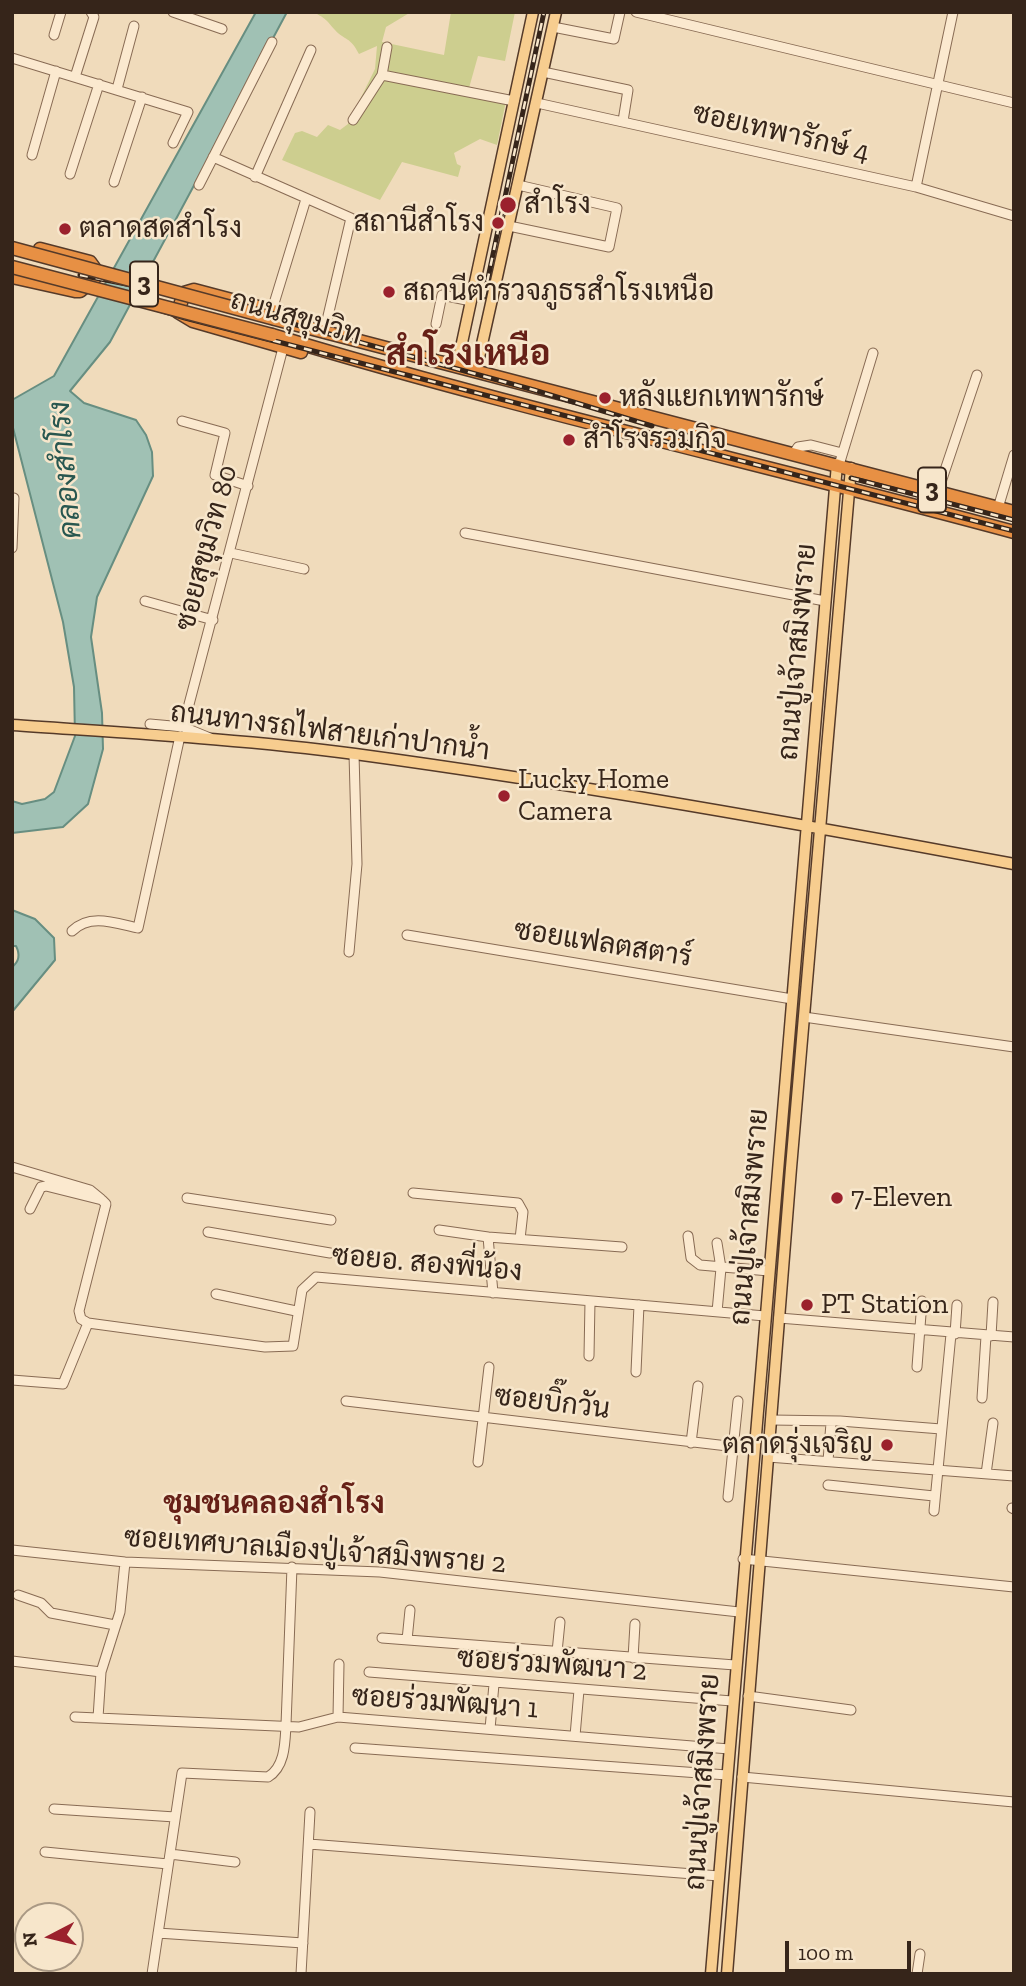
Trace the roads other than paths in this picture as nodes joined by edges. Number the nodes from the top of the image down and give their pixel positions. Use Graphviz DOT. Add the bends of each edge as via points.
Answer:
graph roads {
  1 [pos="61,12"];
  2 [pos="91,12"];
  3 [pos="173,12"];
  4 [pos="533,12"];
  5 [pos="556,12"];
  6 [pos="620,12"];
  7 [pos="636,12"];
  8 [pos="953,12"];
  9 [pos="134,26"];
  10 [pos="553,27"];
  11 [pos="222,29"];
  12 [pos="54,35"];
  13 [pos="272,42"];
  14 [pos="387,47"];
  15 [pos="311,50"];
  16 [pos="12,58"];
  17 [pos="56,71"];
  18 [pos="543,72"];
  19 [pos="382,75"];
  20 [pos="75,77"];
  21 [pos="937,83"];
  22 [pos="99,84"];
  23 [pos="117,89"];
  24 [pos="142,97"];
  25 [pos="514,101"];
  26 [pos="537,103"];
  27 [pos="1014,103"];
  28 [pos="353,120"];
  29 [pos="623,121"];
  30 [pos="173,143"];
  31 [pos="32,155"];
  32 [pos="213,157"];
  33 [pos="70,174"];
  34 [pos="255,177"];
  35 [pos="114,182"];
  36 [pos="199,185"];
  37 [pos="518,185"];
  38 [pos="916,187"];
  39 [pos="306,199"];
  40 [pos="1014,216"];
  41 [pos="509,226"];
  42 [pos="12,242"];
  43 [pos="12,248"];
  44 [pos="12,267"];
  45 [pos="12,276"];
  46 [pos="471,301"];
  47 [pos="274,315"];
  48 [pos="436,324"];
  49 [pos="324,333"];
  50 [pos="283,348"];
  51 [pos="386,349"];
  52 [pos="873,353"];
  53 [pos="332,354"];
  54 [pos="457,366"];
  55 [pos="381,368"];
  56 [pos="476,371"];
  57 [pos="976,374"];
  58 [pos="458,390"];
  59 [pos="182,421"];
  60 [pos="1014,455"];
  61 [pos="842,462"];
  62 [pos="835,484"];
  63 [pos="248,486"];
  64 [pos="849,487"];
  65 [pos="938,491"];
  66 [pos="13,498"];
  67 [pos="998,508"];
  68 [pos="1014,512"];
  69 [pos="1014,532"];
  70 [pos="465,533"];
  71 [pos="12,548"];
  72 [pos="230,553"];
  73 [pos="304,569"];
  74 [pos="145,601"];
  75 [pos="825,601"];
  76 [pos="214,620"];
  77 [pos="150,723"];
  78 [pos="12,725"];
  79 [pos="181,731"];
  80 [pos="354,754"];
  81 [pos="806,825"];
  82 [pos="821,827"];
  83 [pos="1014,864"];
  84 [pos="72,931"];
  85 [pos="407,934"];
  86 [pos="349,952"];
  87 [pos="792,999"];
  88 [pos="804,1017"];
  89 [pos="1014,1046"];
  90 [pos="781,1125"];
  91 [pos="795,1125"];
  92 [pos="12,1167"];
  93 [pos="413,1193"];
  94 [pos="187,1198"];
  95 [pos="102,1200"];
  96 [pos="30,1209"];
  97 [pos="331,1220"];
  98 [pos="439,1230"];
  99 [pos="208,1232"];
  100 [pos="688,1236"];
  101 [pos="488,1237"];
  102 [pos="520,1239"];
  103 [pos="717,1243"];
  104 [pos="622,1247"];
  105 [pos="330,1253"];
  106 [pos="721,1268"];
  107 [pos="769,1271"];
  108 [pos="216,1293"];
  109 [pos="493,1293"];
  110 [pos="590,1301"];
  111 [pos="922,1301"];
  112 [pos="993,1302"];
  113 [pos="639,1305"];
  114 [pos="957,1305"];
  115 [pos="296,1311"];
  116 [pos="717,1312"];
  117 [pos="765,1316"];
  118 [pos="779,1318"];
  119 [pos="88,1323"];
  120 [pos="919,1332"];
  121 [pos="953,1334"];
  122 [pos="989,1336"];
  123 [pos="1014,1337"];
  124 [pos="589,1356"];
  125 [pos="489,1367"];
  126 [pos="917,1367"];
  127 [pos="636,1372"];
  128 [pos="12,1380"];
  129 [pos="698,1386"];
  130 [pos="982,1398"];
  131 [pos="346,1401"];
  132 [pos="738,1401"];
  133 [pos="484,1417"];
  134 [pos="771,1420"];
  135 [pos="831,1423"];
  136 [pos="993,1423"];
  137 [pos="940,1429"];
  138 [pos="691,1443"];
  139 [pos="733,1448"];
  140 [pos="752,1449"];
  141 [pos="768,1457"];
  142 [pos="828,1461"];
  143 [pos="478,1462"];
  144 [pos="936,1469"];
  145 [pos="986,1474"];
  146 [pos="1014,1476"];
  147 [pos="828,1485"];
  148 [pos="934,1496"];
  149 [pos="728,1497"];
  150 [pos="934,1511"];
  151 [pos="12,1550"];
  152 [pos="744,1559"];
  153 [pos="760,1561"];
  154 [pos="125,1562"];
  155 [pos="292,1567"];
  156 [pos="1014,1587"];
  157 [pos="18,1595"];
  158 [pos="410,1610"];
  159 [pos="739,1612"];
  160 [pos="560,1622"];
  161 [pos="635,1624"];
  162 [pos="115,1625"];
  163 [pos="382,1638"];
  164 [pos="407,1640"];
  165 [pos="557,1652"];
  166 [pos="633,1658"];
  167 [pos="12,1661"];
  168 [pos="339,1664"];
  169 [pos="735,1665"];
  170 [pos="101,1672"];
  171 [pos="369,1672"];
  172 [pos="495,1684"];
  173 [pos="579,1690"];
  174 [pos="748,1696"];
  175 [pos="732,1701"];
  176 [pos="851,1710"];
  177 [pos="75,1717"];
  178 [pos="338,1717"];
  179 [pos="97,1718"];
  180 [pos="286,1725"];
  181 [pos="490,1729"];
  182 [pos="575,1736"];
  183 [pos="355,1748"];
  184 [pos="729,1749"];
  185 [pos="728,1763"];
  186 [pos="743,1764"];
  187 [pos="727,1775"];
  188 [pos="742,1777"];
  189 [pos="1014,1802"];
  190 [pos="54,1809"];
  191 [pos="310,1812"];
  192 [pos="176,1817"];
  193 [pos="313,1844"];
  194 [pos="45,1852"];
  195 [pos="170,1854"];
  196 [pos="235,1862"];
  197 [pos="168,1864"];
  198 [pos="719,1877"];
  199 [pos="717,1897"];
  200 [pos="733,1898"];
  201 [pos="158,1933"];
  202 [pos="303,1943"];
  203 [pos="920,1954"];
  204 [pos="152,1974"];
  205 [pos="301,1974"];
  206 [pos="711,1974"];
  207 [pos="727,1974"];
  208 [pos="917,1974"];
  1 -- 12 [label="street"];
  2 -- 20 [label="street" via="94,17"];
  3 -- 11 [label="street"];
  4 -- 25 [label="main road"];
  5 -- 10 [label="main road"];
  6 -- 10 [label="street" via="614,39"];
  7 -- 21 [label="street"];
  8 -- 21 [label="street"];
  9 -- 23 [label="street"];
  10 -- 18 [label="main road"];
  13 -- 32 [label="street"];
  14 -- 19 [label="street"];
  15 -- 34 [label="street"];
  16 -- 17 [label="street"];
  17 -- 20 [label="street"];
  17 -- 31 [label="street"];
  18 -- 26 [label="main road"];
  18 -- 29 [label="street" via="628,90"];
  19 -- 25 [label="street"];
  19 -- 28 [label="street"];
  20 -- 22 [label="street"];
  21 -- 27 [label="street"];
  21 -- 38 [label="street"];
  22 -- 23 [label="street"];
  22 -- 33 [label="street"];
  23 -- 24 [label="street"];
  24 -- 30 [label="street" via="188,111"];
  24 -- 35 [label="street"];
  25 -- 46 [label="main road"];
  26 -- 29 [label="street, ซอยเทพารักษ์ 4"];
  26 -- 37 [label="main road"];
  29 -- 38 [label="street, ซอยเทพารักษ์ 4"];
  32 -- 34 [label="street"];
  32 -- 36 [label="street"];
  34 -- 39 [label="street"];
  37 -- 41 [label="main road"];
  37 -- 41 [label="street" via="617,208 609,247"];
  38 -- 40 [label="street, ซอยเทพารักษ์ 4"];
  39 -- 47 [label="street"];
  39 -- 49 [label="street" via="352,219"];
  41 -- 56 [label="main road"];
  42 -- 45 [label="highway" via="90,262 96,269 94,279 80,292"];
  43 -- 47 [label="highway, ถนนสุขุมวิท / 3, bridge"];
  44 -- 53 [label="highway, ถนนสุขุมวิท / 3, bridge"];
  46 -- 48 [label="street" via="442,295"];
  46 -- 54 [label="main road"];
  47 -- 49 [label="highway, ถนนสุขุมวิท / 3"];
  47 -- 50 [label="highway" via="194,290 184,293 178,312 193,321"];
  49 -- 51 [label="highway, ถนนสุขุมวิท / 3"];
  50 -- 53 [label="highway"];
  50 -- 63 [label="street, ซอยสุขุมวิท 80"];
  51 -- 54 [label="highway, ถนนสุขุมวิท / 3"];
  51 -- 55 [label="highway"];
  52 -- 61 [label="street"];
  53 -- 55 [label="highway, ถนนสุขุมวิท / 3"];
  54 -- 56 [label="highway, ถนนสุขุมวิท / 3"];
  54 -- 58 [label="highway"];
  55 -- 58 [label="highway, ถนนสุขุมวิท / 3"];
  56 -- 58 [label="highway"];
  56 -- 61 [label="highway, ถนนสุขุมวิท / 3"];
  57 -- 65 [label="street"];
  58 -- 62 [label="highway, ถนนสุขุมวิท / 3"];
  59 -- 63 [label="street" via="225,433 215,475"];
  60 -- 67 [label="street"];
  61 -- 62 [label="main road, ถนนปู่เจ้าสมิงพราย"];
  61 -- 64 [label="main road, ถนนปู่เจ้าสมิงพราย"];
  61 -- 65 [label="highway, ถนนสุขุมวิท / 3"];
  62 -- 64 [label="highway, ถนนสุขุมวิท / 3"];
  62 -- 75 [label="main road, ถนนปู่เจ้าสมิงพราย"];
  63 -- 72 [label="street, ซอยสุขุมวิท 80"];
  64 -- 69 [label="highway, ถนนสุขุมวิท / 3"];
  64 -- 82 [label="main road, ถนนปู่เจ้าสมิงพราย"];
  65 -- 67 [label="highway, ถนนสุขุมวิท / 3"];
  66 -- 71 [label="street"];
  67 -- 68 [label="highway, ถนนสุขุมวิท / 3"];
  70 -- 75 [label="street"];
  72 -- 73 [label="street"];
  72 -- 76 [label="street, ซอยสุขุมวิท 80"];
  74 -- 76 [label="street"];
  75 -- 81 [label="main road, ถนนปู่เจ้าสมิงพราย"];
  76 -- 79 [label="street, ซอยสุขุมวิท 80"];
  77 -- 79 [label="street"];
  78 -- 79 [label="main road, ถนนทางรถไฟสายเก่าปากน้ำ"];
  79 -- 80 [label="main road, ถนนทางรถไฟสายเก่าปากน้ำ"];
  79 -- 84 [label="street, ซอยสุขุมวิท 80" via="138,928 93,919"];
  80 -- 81 [label="main road, ถนนทางรถไฟสายเก่าปากน้ำ"];
  80 -- 86 [label="street" via="357,864"];
  81 -- 82 [label="main road, ถนนทางรถไฟสายเก่าปากน้ำ"];
  81 -- 87 [label="main road, ถนนปู่เจ้าสมิงพราย"];
  82 -- 83 [label="main road, ถนนทางรถไฟสายเก่าปากน้ำ"];
  82 -- 88 [label="main road, ถนนปู่เจ้าสมิงพราย"];
  85 -- 87 [label="street, ซอยแฟลตสตาร์"];
  87 -- 90 [label="main road, ถนนปู่เจ้าสมิงพราย"];
  88 -- 89 [label="street"];
  88 -- 91 [label="main road, ถนนปู่เจ้าสมิงพราย"];
  90 -- 91 [label="street"];
  90 -- 107 [label="main road, ถนนปู่เจ้าสมิงพราย"];
  91 -- 118 [label="main road, ถนนปู่เจ้าสมิงพราย"];
  92 -- 95 [label="street" via="90,1190"];
  93 -- 102 [label="street" via="518,1203 523,1212"];
  94 -- 97 [label="street"];
  95 -- 96 [label="street" via="46,1186 41,1187"];
  95 -- 119 [label="street" via="106,1209 79,1311"];
  98 -- 101 [label="street"];
  99 -- 105 [label="street"];
  100 -- 106 [label="street" via="695,1263"];
  101 -- 102 [label="street"];
  101 -- 109 [label="street"];
  102 -- 104 [label="street"];
  103 -- 106 [label="street"];
  106 -- 107 [label="street"];
  106 -- 116 [label="street"];
  107 -- 117 [label="main road, ถนนปู่เจ้าสมิงพราย"];
  108 -- 115 [label="street"];
  109 -- 110 [label="street, ซอยอ. สองพี่น้อง"];
  109 -- 115 [label="street, ซอยอ. สองพี่น้อง" via="316,1277 302,1290"];
  110 -- 113 [label="street, ซอยอ. สองพี่น้อง"];
  110 -- 124 [label="street"];
  111 -- 120 [label="street"];
  112 -- 122 [label="street"];
  113 -- 116 [label="street, ซอยอ. สองพี่น้อง"];
  113 -- 127 [label="street"];
  114 -- 121 [label="street"];
  115 -- 119 [label="street, ซอยอ. สองพี่น้อง" via="293,1346 265,1347"];
  116 -- 117 [label="street, ซอยอ. สองพี่น้อง"];
  117 -- 118 [label="main road"];
  117 -- 140 [label="main road, ถนนปู่เจ้าสมิงพราย"];
  118 -- 120 [label="street"];
  118 -- 134 [label="main road, ถนนปู่เจ้าสมิงพราย"];
  119 -- 128 [label="street" via="63,1384"];
  120 -- 121 [label="street"];
  120 -- 126 [label="street"];
  121 -- 122 [label="street"];
  121 -- 137 [label="street"];
  122 -- 123 [label="street"];
  122 -- 130 [label="street"];
  125 -- 133 [label="street"];
  129 -- 138 [label="street"];
  131 -- 133 [label="street, ซอยบิ๊กวัน"];
  132 -- 139 [label="street"];
  133 -- 138 [label="street, ซอยบิ๊กวัน"];
  133 -- 143 [label="street"];
  134 -- 135 [label="street"];
  134 -- 141 [label="main road, ถนนปู่เจ้าสมิงพราย"];
  135 -- 137 [label="street"];
  135 -- 142 [label="street"];
  136 -- 145 [label="street"];
  137 -- 144 [label="street"];
  138 -- 139 [label="street, ซอยบิ๊กวัน"];
  139 -- 140 [label="street, ซอยบิ๊กวัน"];
  139 -- 149 [label="street"];
  140 -- 152 [label="main road, ถนนปู่เจ้าสมิงพราย"];
  141 -- 142 [label="street"];
  141 -- 153 [label="main road, ถนนปู่เจ้าสมิงพราย"];
  142 -- 144 [label="street"];
  144 -- 145 [label="street"];
  144 -- 148 [label="street"];
  145 -- 146 [label="street"];
  147 -- 148 [label="street"];
  148 -- 150 [label="street"];
  151 -- 154 [label="street, ซอยเทศบาลเมืองปู่เจ้าสมิงพราย 2"];
  152 -- 153 [label="street"];
  152 -- 159 [label="main road, ถนนปู่เจ้าสมิงพราย"];
  153 -- 156 [label="street"];
  153 -- 174 [label="main road, ถนนปู่เจ้าสมิงพราย"];
  154 -- 155 [label="street, ซอยเทศบาลเมืองปู่เจ้าสมิงพราย 2"];
  154 -- 162 [label="street"];
  155 -- 159 [label="street, ซอยเทศบาลเมืองปู่เจ้าสมิงพราย 2" via="380,1572"];
  155 -- 180 [label="street"];
  157 -- 162 [label="street" via="41,1603 51,1613"];
  158 -- 164 [label="street"];
  159 -- 169 [label="main road, ถนนปู่เจ้าสมิงพราย"];
  160 -- 165 [label="street"];
  161 -- 166 [label="street"];
  162 -- 170 [label="street"];
  163 -- 164 [label="street"];
  164 -- 165 [label="street"];
  165 -- 166 [label="street"];
  166 -- 169 [label="street"];
  167 -- 170 [label="street"];
  168 -- 178 [label="street"];
  169 -- 175 [label="main road, ถนนปู่เจ้าสมิงพราย"];
  170 -- 179 [label="street"];
  171 -- 172 [label="street, ซอยร่วมพัฒนา 2"];
  172 -- 173 [label="street, ซอยร่วมพัฒนา 2"];
  172 -- 181 [label="street"];
  173 -- 175 [label="street, ซอยร่วมพัฒนา 2"];
  173 -- 182 [label="street"];
  174 -- 176 [label="street"];
  174 -- 186 [label="main road, ถนนปู่เจ้าสมิงพราย"];
  175 -- 184 [label="main road, ถนนปู่เจ้าสมิงพราย"];
  177 -- 179 [label="street, ซอยร่วมพัฒนา 1"];
  178 -- 180 [label="street, ซอยร่วมพัฒนา 1" via="308,1726"];
  178 -- 181 [label="street, ซอยร่วมพัฒนา 1"];
  179 -- 180 [label="street, ซอยร่วมพัฒนา 1"];
  180 -- 192 [label="street" via="285,1748 278,1767 268,1777 182,1773"];
  181 -- 182 [label="street, ซอยร่วมพัฒนา 1"];
  182 -- 184 [label="street, ซอยร่วมพัฒนา 1"];
  183 -- 187 [label="street"];
  184 -- 185 [label="main road, ถนนปู่เจ้าสมิงพราย"];
  185 -- 186 [label="main road"];
  185 -- 187 [label="main road, ถนนปู่เจ้าสมิงพราย"];
  186 -- 188 [label="main road, ถนนปู่เจ้าสมิงพราย"];
  187 -- 198 [label="main road, ถนนปู่เจ้าสมิงพราย"];
  188 -- 189 [label="street"];
  188 -- 200 [label="main road, ถนนปู่เจ้าสมิงพราย"];
  190 -- 192 [label="street"];
  191 -- 193 [label="street"];
  192 -- 195 [label="street"];
  193 -- 198 [label="street"];
  193 -- 202 [label="street"];
  194 -- 197 [label="street"];
  195 -- 196 [label="street"];
  195 -- 197 [label="street"];
  197 -- 201 [label="street"];
  198 -- 199 [label="main road, ถนนปู่เจ้าสมิงพราย"];
  199 -- 200 [label="main road"];
  199 -- 206 [label="main road, ถนนปู่เจ้าสมิงพราย"];
  200 -- 207 [label="main road, ถนนปู่เจ้าสมิงพราย"];
  201 -- 202 [label="street"];
  201 -- 204 [label="street"];
  202 -- 205 [label="street"];
  203 -- 208 [label="street"];
}
